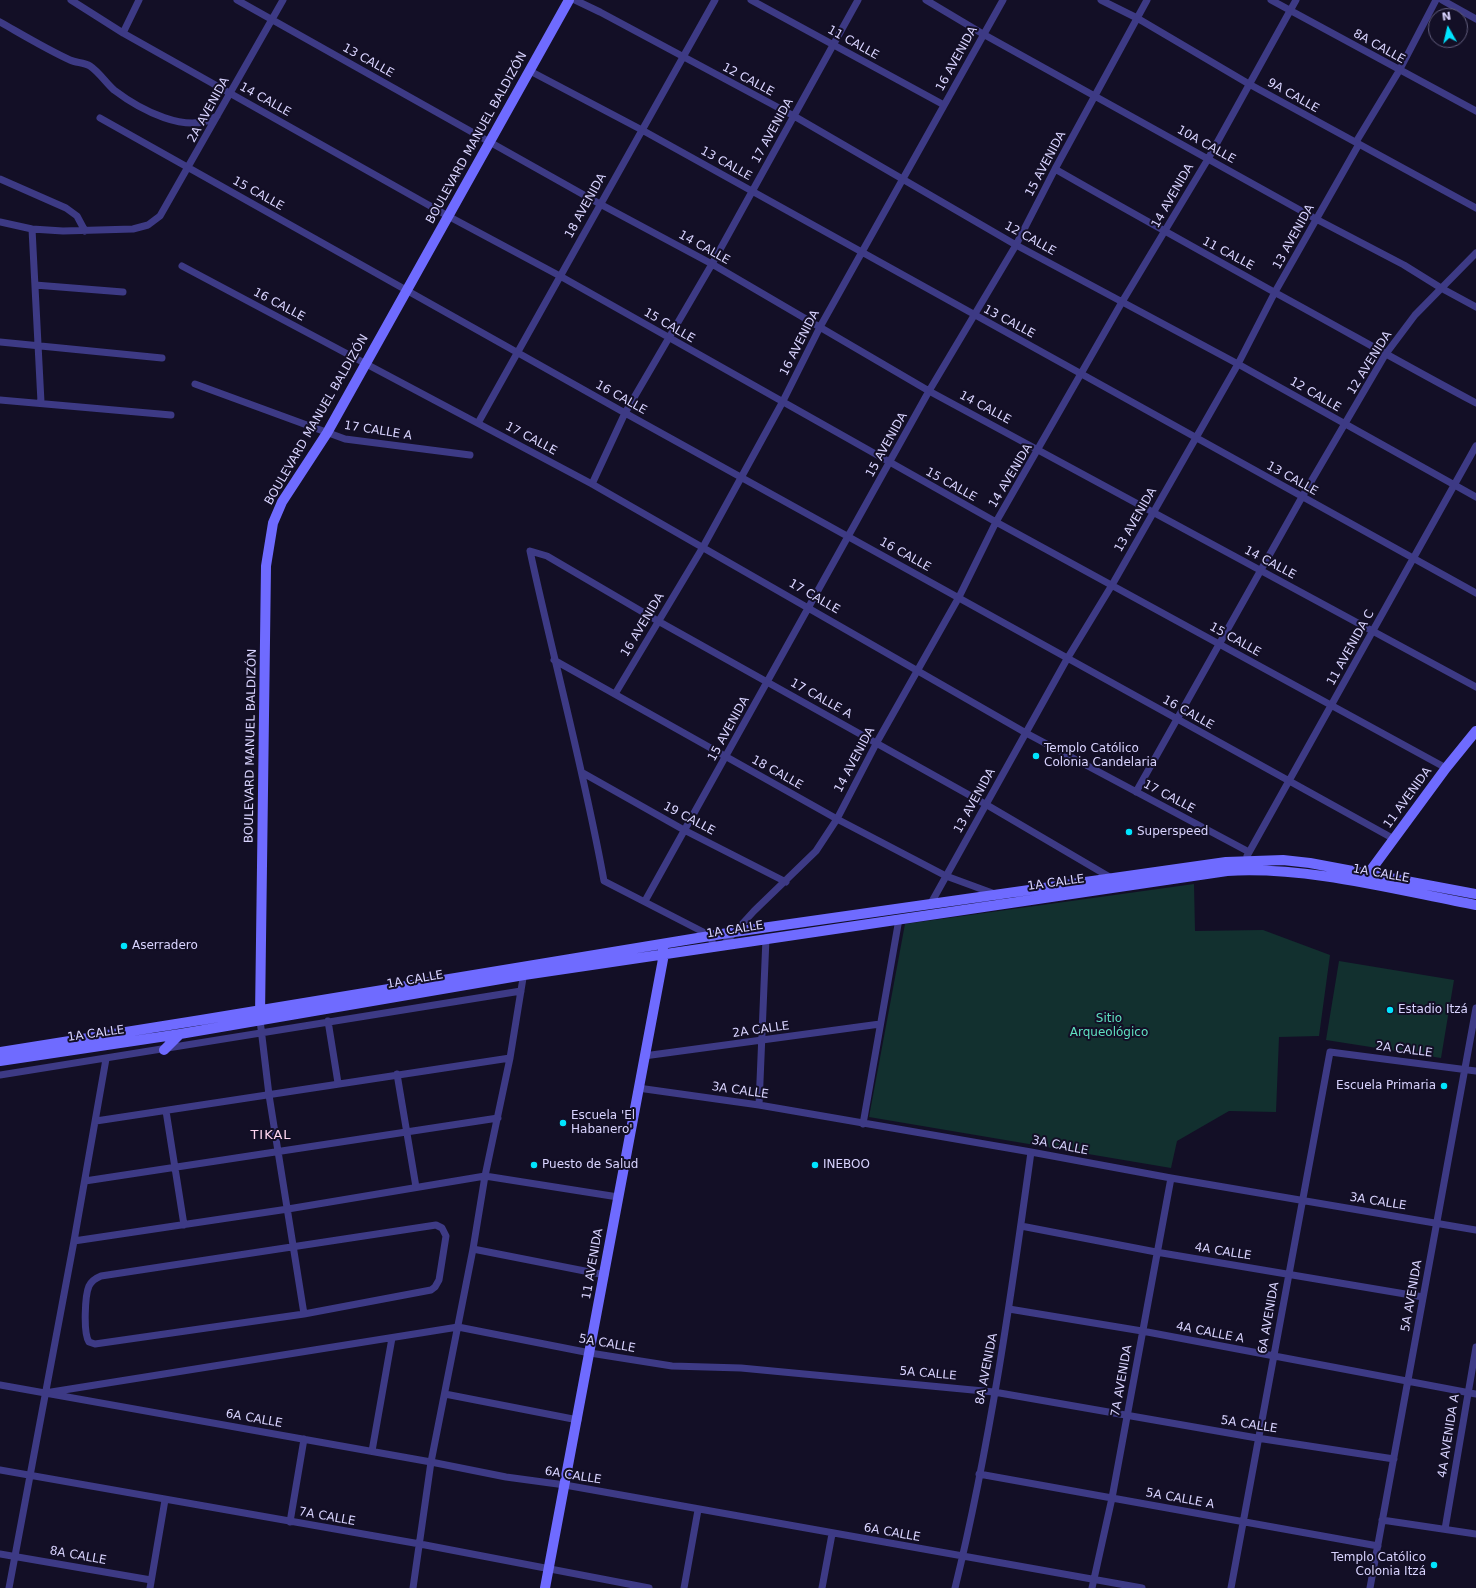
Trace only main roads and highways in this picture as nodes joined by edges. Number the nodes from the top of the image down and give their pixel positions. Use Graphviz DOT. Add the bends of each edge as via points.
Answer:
graph roads {
  1 [pos="569,0"];
  2 [pos="1476,731"];
  3 [pos="1226,866"];
  4 [pos="1367,879"];
  5 [pos="1114,882"];
  6 [pos="1476,894"];
  7 [pos="1476,905"];
  8 [pos="712,941"];
  9 [pos="663,949"];
  10 [pos="260,1015"];
  11 [pos="202,1025"];
  12 [pos="180,1034"];
  13 [pos="164,1050"];
  14 [pos="36,1051"];
  15 [pos="0,1052"];
  16 [pos="0,1061"];
  17 [pos="545,1588"];
  1 -- 10 [label="main road, BOULEVARD MANUEL BALDIZÓN" via="327,433 282,502 273,523 266,566"];
  2 -- 4 [label="main road, 11 AVENIDA" via="1446,768"];
  3 -- 4 [label="main road, 1A CALLE"];
  3 -- 4 [label="main road, 1A CALLE" via="1247,856 1310,863"];
  3 -- 5 [label="main road, 1A CALLE"];
  4 -- 6 [label="main road, 1A CALLE"];
  4 -- 7 [label="main road, 1A CALLE"];
  5 -- 8 [label="main road, 1A CALLE" via="996,895 734,932"];
  5 -- 8 [label="main road, 1A CALLE" via="898,919 723,945"];
  8 -- 9 [label="main road, 1A CALLE"];
  9 -- 10 [label="main road, 1A CALLE"];
  9 -- 17 [label="main road, 11 AVENIDA"];
  10 -- 11 [label="main road, 1A CALLE"];
  11 -- 12 [label="main road, 1A CALLE"];
  11 -- 14 [label="main road, 1A CALLE"];
  12 -- 13 [label="main road"];
  12 -- 14 [label="main road, 1A CALLE"];
  14 -- 15 [label="main road, 1A CALLE"];
  14 -- 16 [label="main road, 1A CALLE"];
}
